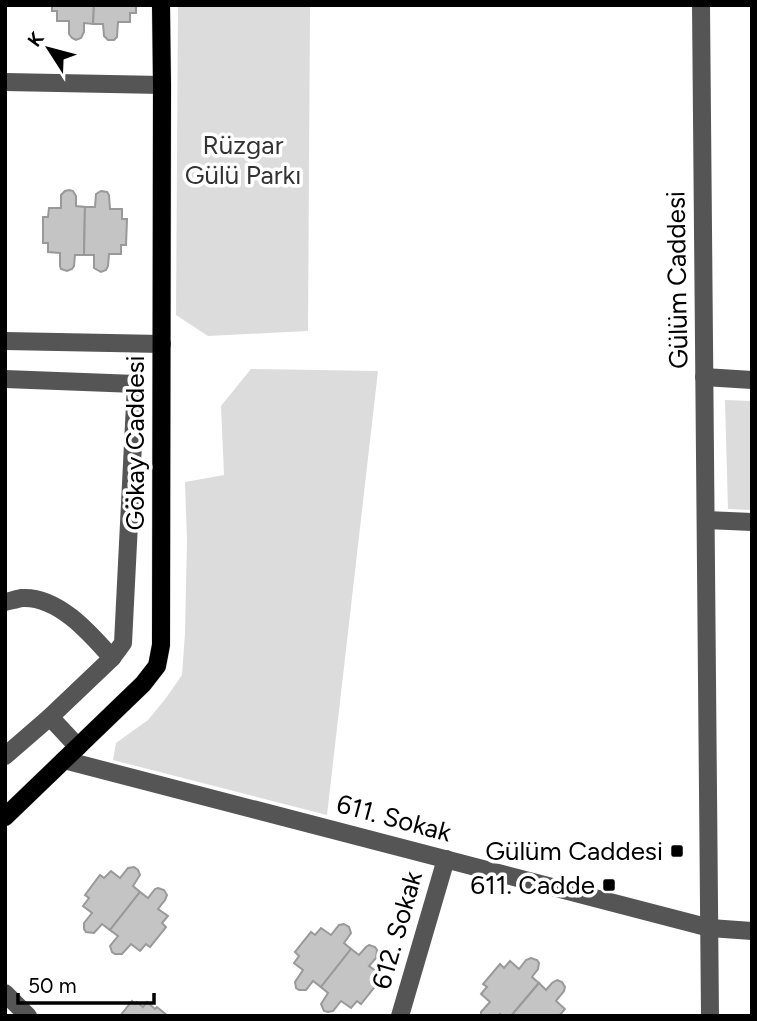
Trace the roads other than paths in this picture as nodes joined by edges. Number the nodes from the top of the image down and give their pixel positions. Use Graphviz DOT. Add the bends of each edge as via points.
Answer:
graph roads {
  1 [pos="161,5"];
  2 [pos="701,5"];
  3 [pos="5,82"];
  4 [pos="162,85"];
  5 [pos="5,341"];
  6 [pos="162,344"];
  7 [pos="704,377"];
  8 [pos="5,379"];
  9 [pos="752,380"];
  10 [pos="705,520"];
  11 [pos="752,522"];
  12 [pos="5,603"];
  13 [pos="112,657"];
  14 [pos="50,717"];
  15 [pos="78,747"];
  16 [pos="5,756"];
  17 [pos="64,760"];
  18 [pos="5,817"];
  19 [pos="446,859"];
  20 [pos="710,928"];
  21 [pos="752,931"];
  22 [pos="5,993"];
  23 [pos="28,1016"];
  24 [pos="400,1016"];
  25 [pos="710,1016"];
  1 -- 4 [label="main road, Gökay Caddesi"];
  2 -- 7 [label="street, Gülüm Caddesi"];
  3 -- 4 [label="street"];
  4 -- 6 [label="main road, Gökay Caddesi"];
  5 -- 6 [label="street"];
  6 -- 15 [label="main road, Gökay Caddesi" via="161,645 157,666"];
  7 -- 9 [label="street"];
  7 -- 10 [label="street, Gülüm Caddesi"];
  8 -- 13 [label="street" via="136,384 122,643"];
  10 -- 11 [label="street"];
  10 -- 20 [label="street, Gülüm Caddesi"];
  12 -- 13 [label="street" via="23,598 53,604"];
  13 -- 14 [label="street"];
  14 -- 15 [label="street"];
  14 -- 16 [label="street"];
  15 -- 17 [label="main road, Gökay Caddesi"];
  17 -- 18 [label="main road, Gökay Caddesi"];
  17 -- 19 [label="street, 611. Sokak"];
  19 -- 20 [label="street, 611. Sokak"];
  19 -- 24 [label="street, 612. Sokak"];
  20 -- 21 [label="street, 611. Sokak"];
  20 -- 25 [label="street, Gülüm Caddesi"];
  22 -- 23 [label="street"];
}
